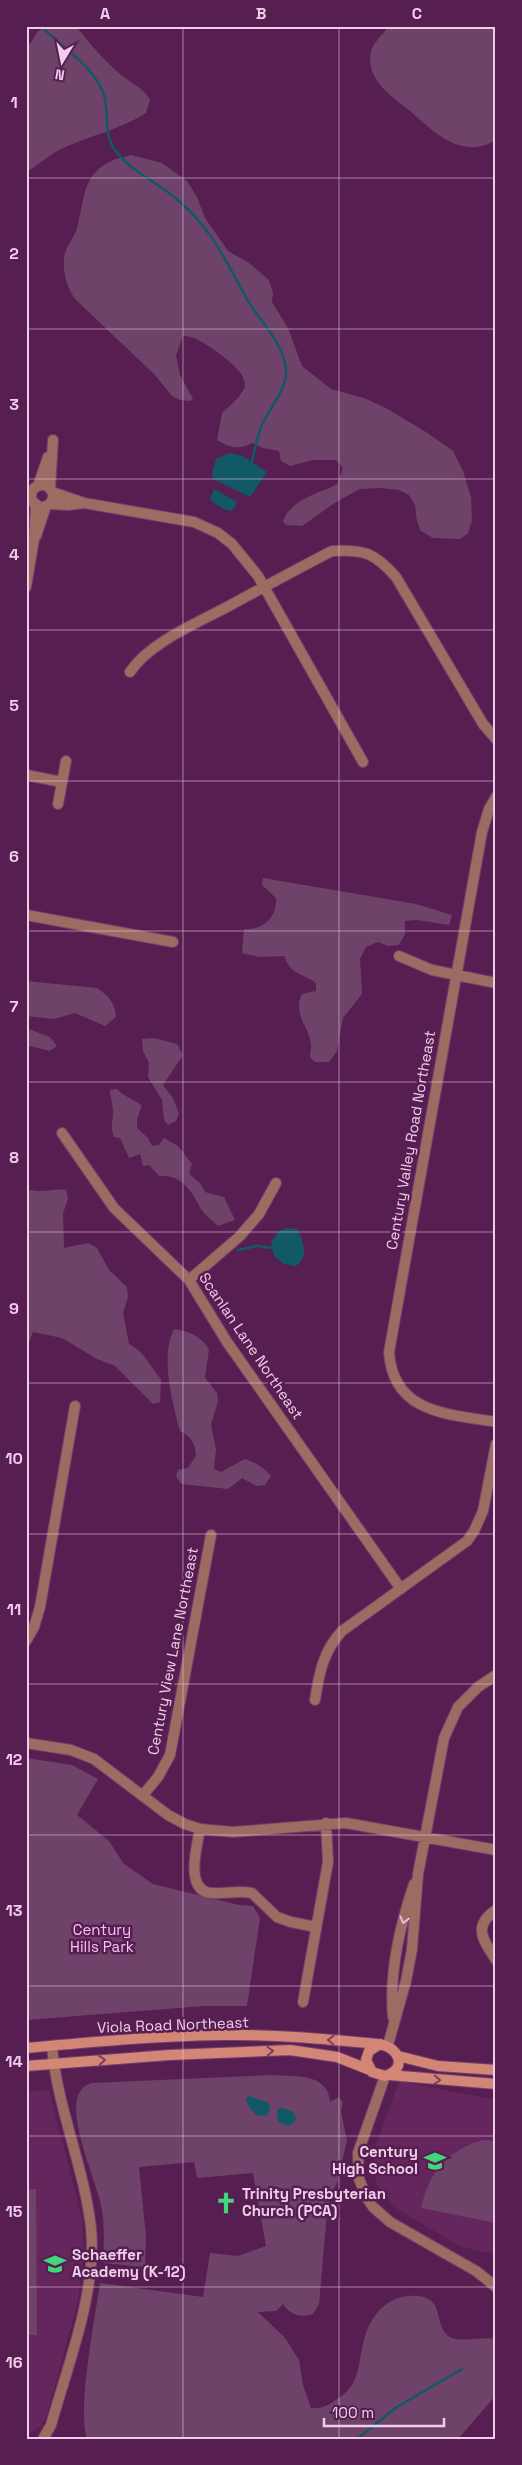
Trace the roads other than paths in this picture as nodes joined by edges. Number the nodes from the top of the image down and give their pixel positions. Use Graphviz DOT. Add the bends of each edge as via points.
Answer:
graph roads {
  1 [pos="33,488"];
  2 [pos="51,490"];
  3 [pos="32,501"];
  4 [pos="84,503"];
  5 [pos="48,505"];
  6 [pos="34,540"];
  7 [pos="264,587"];
  8 [pos="26,588"];
  9 [pos="130,672"];
  10 [pos="496,739"];
  11 [pos="66,761"];
  12 [pos="363,762"];
  13 [pos="26,775"];
  14 [pos="62,782"];
  15 [pos="496,797"];
  16 [pos="58,804"];
  17 [pos="26,915"];
  18 [pos="173,942"];
  19 [pos="399,956"];
  20 [pos="456,975"];
  21 [pos="496,983"];
  22 [pos="62,1133"];
  23 [pos="276,1183"];
  24 [pos="189,1280"];
  25 [pos="75,1406"];
  26 [pos="496,1422"];
  27 [pos="496,1444"];
  28 [pos="211,1535"];
  29 [pos="401,1589"];
  30 [pos="26,1641"];
  31 [pos="496,1674"];
  32 [pos="314,1700"];
  33 [pos="26,1743"];
  34 [pos="143,1795"];
  35 [pos="326,1824"];
  36 [pos="200,1828"];
  37 [pos="424,1837"];
  38 [pos="496,1850"];
  39 [pos="496,1910"];
  40 [pos="316,1927"];
  41 [pos="496,1960"];
  42 [pos="303,2002"];
  43 [pos="384,2045"];
  44 [pos="52,2046"];
  45 [pos="26,2048"];
  46 [pos="398,2056"];
  47 [pos="54,2064"];
  48 [pos="26,2066"];
  49 [pos="370,2070"];
  50 [pos="496,2070"];
  51 [pos="387,2075"];
  52 [pos="496,2084"];
  53 [pos="496,2287"];
  54 [pos="43,2439"];
  1 -- 2 [label="street" via="45,486"];
  1 -- 2 [label="street" via="52,444"];
  1 -- 3 [label="street"];
  2 -- 4 [label="street"];
  2 -- 5 [label="street" via="52,500"];
  3 -- 5 [label="street"];
  3 -- 6 [label="street"];
  4 -- 5 [label="street"];
  4 -- 7 [label="street" via="180,518 218,533 242,556"];
  5 -- 6 [label="street"];
  6 -- 8 [label="street"];
  7 -- 9 [label="street" via="153,649"];
  7 -- 10 [label="street" via="332,551 353,550 382,561 396,577 483,724"];
  7 -- 12 [label="street"];
  11 -- 14 [label="street"];
  13 -- 14 [label="street"];
  14 -- 16 [label="street"];
  15 -- 20 [label="street, Century Valley Road Northeast" via="482,832"];
  17 -- 18 [label="street"];
  19 -- 20 [label="street" via="424,968"];
  20 -- 21 [label="street"];
  20 -- 26 [label="street, Century Valley Road Northeast" via="390,1343 390,1361 397,1381 416,1404 438,1412"];
  22 -- 24 [label="street, Scanlan Lane Northeast" via="114,1208"];
  23 -- 24 [label="street" via="259,1214 246,1229"];
  24 -- 29 [label="street, Scanlan Lane Northeast" via="227,1342"];
  25 -- 30 [label="street" via="40,1607"];
  27 -- 29 [label="street" via="483,1511 474,1531 457,1550"];
  28 -- 34 [label="street, Century View Lane Northeast" via="170,1755"];
  29 -- 32 [label="street" via="333,1641 323,1661"];
  31 -- 37 [label="street" via="466,1698 449,1723"];
  33 -- 34 [label="street" via="84,1754"];
  34 -- 36 [label="street" via="176,1819"];
  35 -- 36 [label="street" via="233,1832"];
  35 -- 37 [label="street" via="362,1825"];
  35 -- 40 [label="street" via="328,1857"];
  36 -- 40 [label="street" via="194,1862 200,1888 213,1893 252,1893 277,1918"];
  37 -- 38 [label="street"];
  37 -- 43 [label="street" via="418,1874 402,1929 393,1978 393,2020"];
  39 -- 41 [label="street" via="485,1917 481,1926"];
  40 -- 42 [label="street"];
  43 -- 44 [label="main road, Viola Road Northeast, one-way" via="223,2035"];
  43 -- 46 [label="main road" via="393,2048"];
  43 -- 49 [label="main road" via="372,2048 367,2056"];
  44 -- 45 [label="main road, Viola Road Northeast"];
  44 -- 47 [label="street"];
  46 -- 50 [label="main road" via="438,2066"];
  46 -- 51 [label="main road" via="396,2069"];
  47 -- 48 [label="main road, Viola Road Northeast"];
  47 -- 49 [label="main road, Viola Road Northeast, one-way" via="192,2053 290,2050 337,2057"];
  47 -- 54 [label="street" via="56,2085 89,2211 92,2255 80,2319 51,2425"];
  49 -- 51 [label="main road" via="376,2075"];
  51 -- 52 [label="main road, one-way"];
  51 -- 53 [label="street" via="358,2153 359,2179 367,2198 390,2222"];
}
